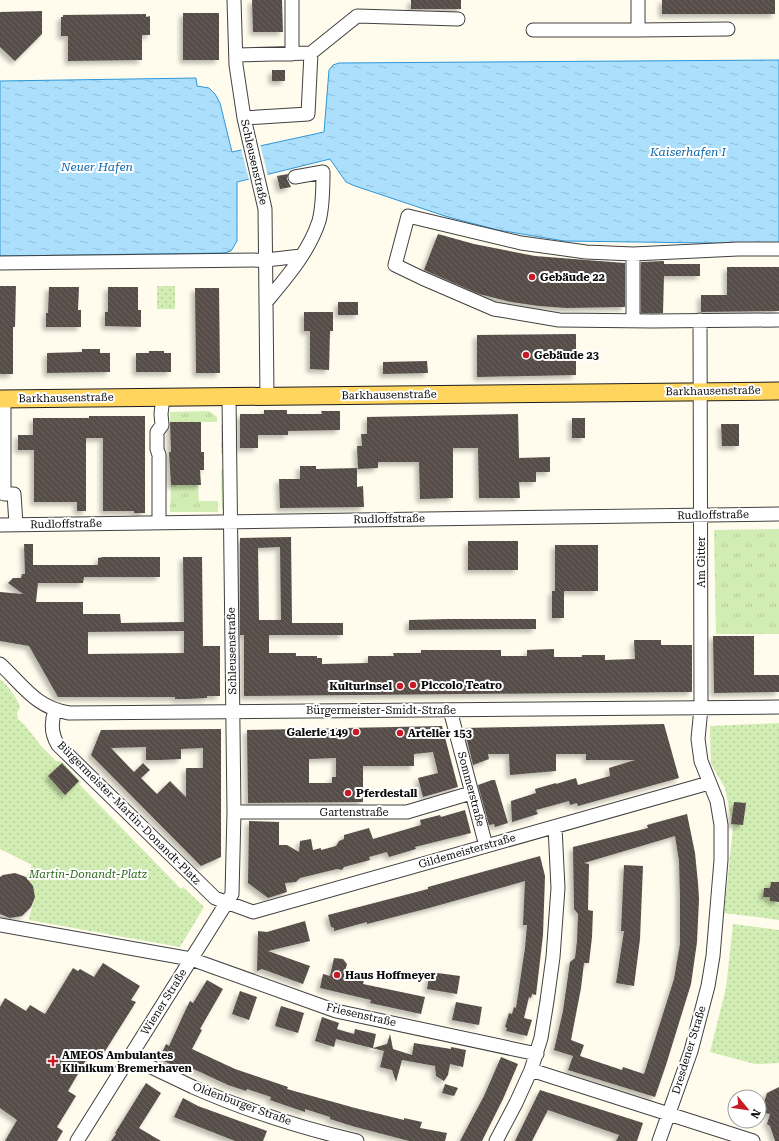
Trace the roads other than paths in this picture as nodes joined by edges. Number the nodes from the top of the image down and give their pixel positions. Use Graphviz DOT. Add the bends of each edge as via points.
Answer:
graph roads {
  1 [pos="234,0"];
  2 [pos="292,0"];
  3 [pos="638,0"];
  4 [pos="458,18"];
  5 [pos="533,30"];
  6 [pos="638,30"];
  7 [pos="728,30"];
  8 [pos="311,53"];
  9 [pos="292,54"];
  10 [pos="236,55"];
  11 [pos="244,118"];
  12 [pos="295,177"];
  13 [pos="779,249"];
  14 [pos="633,254"];
  15 [pos="301,256"];
  16 [pos="266,260"];
  17 [pos="0,263"];
  18 [pos="266,302"];
  19 [pos="700,320"];
  20 [pos="779,320"];
  21 [pos="633,321"];
  22 [pos="779,390"];
  23 [pos="700,391"];
  24 [pos="267,396"];
  25 [pos="229,397"];
  26 [pos="163,398"];
  27 [pos="2,399"];
  28 [pos="779,514"];
  29 [pos="701,515"];
  30 [pos="231,522"];
  31 [pos="159,523"];
  32 [pos="16,524"];
  33 [pos="0,525"];
  34 [pos="0,664"];
  35 [pos="701,708"];
  36 [pos="779,708"];
  37 [pos="55,710"];
  38 [pos="450,710"];
  39 [pos="233,711"];
  40 [pos="709,783"];
  41 [pos="471,793"];
  42 [pos="234,812"];
  43 [pos="555,827"];
  44 [pos="486,846"];
  45 [pos="227,903"];
  46 [pos="0,925"];
  47 [pos="191,959"];
  48 [pos="537,1054"];
  49 [pos="130,1057"];
  50 [pos="531,1070"];
  51 [pos="669,1114"];
  52 [pos="77,1141"];
  53 [pos="357,1141"];
  54 [pos="496,1141"];
  55 [pos="659,1141"];
  56 [pos="752,1141"];
  1 -- 10 [label="street, Schleusenstraße"];
  2 -- 9 [label="street"];
  3 -- 6 [label="street"];
  4 -- 8 [label="street" via="356,16"];
  5 -- 6 [label="street"];
  6 -- 7 [label="street"];
  8 -- 9 [label="street"];
  8 -- 11 [label="street" via="308,114"];
  9 -- 10 [label="street"];
  10 -- 11 [label="street, Schleusenstraße"];
  11 -- 16 [label="street, Schleusenstraße" via="265,209"];
  12 -- 15 [label="street" via="323,172 319,222"];
  13 -- 14 [label="street"];
  14 -- 21 [label="street"];
  14 -- 21 [label="street" via="586,252 521,243 408,216 395,265 494,309 559,320"];
  15 -- 16 [label="street"];
  15 -- 18 [label="street"];
  16 -- 17 [label="street"];
  16 -- 18 [label="street, Schleusenstraße"];
  18 -- 24 [label="street, Schleusenstraße"];
  19 -- 20 [label="street"];
  19 -- 21 [label="street"];
  19 -- 23 [label="street, Am Gitter"];
  22 -- 23 [label="main road, Barkhausenstraße"];
  23 -- 24 [label="main road, Barkhausenstraße"];
  23 -- 29 [label="street, Am Gitter"];
  24 -- 25 [label="main road, Barkhausenstraße"];
  25 -- 26 [label="main road, Barkhausenstraße"];
  25 -- 30 [label="street, Schleusenstraße"];
  26 -- 27 [label="main road, Barkhausenstraße"];
  26 -- 31 [label="street" via="162,425 158,432 157,449 160,455"];
  27 -- 32 [label="street" via="4,494 14,494"];
  28 -- 29 [label="street, Rudloffstraße"];
  29 -- 30 [label="street, Rudloffstraße"];
  29 -- 35 [label="street, Am Gitter"];
  30 -- 31 [label="street, Rudloffstraße"];
  30 -- 39 [label="street, Schleusenstraße"];
  31 -- 32 [label="street, Rudloffstraße"];
  32 -- 33 [label="street, Rudloffstraße"];
  34 -- 37 [label="street, Bürgermeister-Smidt-Straße" via="28,692"];
  35 -- 36 [label="street, Bürgermeister-Smidt-Straße"];
  35 -- 38 [label="street, Bürgermeister-Smidt-Straße"];
  35 -- 40 [label="street, Am Gitter" via="698,739 700,761"];
  37 -- 39 [label="street, Bürgermeister-Smidt-Straße" via="69,713"];
  37 -- 45 [label="street, Bürgermeister-Martin-Donandt-Platz" via="52,720 58,745 215,898"];
  38 -- 39 [label="street, Bürgermeister-Smidt-Straße"];
  38 -- 41 [label="street, Sommerstraße"];
  39 -- 42 [label="street, Schleusenstraße"];
  40 -- 43 [label="street, Gildemeisterstraße"];
  40 -- 51 [label="street, Dresdener Straße" via="717,800 721,825 721,860 712,956 700,1018"];
  41 -- 42 [label="street, Gartenstraße" via="407,812"];
  41 -- 44 [label="street, Sommerstraße"];
  42 -- 45 [label="street, Schleusenstraße" via="232,894"];
  43 -- 44 [label="street, Gildemeisterstraße"];
  43 -- 48 [label="street" via="558,888 553,957"];
  44 -- 45 [label="street, Gildemeisterstraße" via="252,912"];
  45 -- 47 [label="street, Wiener Straße"];
  46 -- 47 [label="street"];
  47 -- 48 [label="street, Friesenstraße" via="336,1011"];
  47 -- 49 [label="street, Wiener Straße"];
  48 -- 50 [label="street"];
  49 -- 52 [label="street, Wiener Straße"];
  49 -- 53 [label="street, Oldenburger Straße" via="194,1087 256,1111"];
  50 -- 51 [label="street"];
  50 -- 54 [label="street"];
  51 -- 55 [label="street, Dresdener Straße"];
  51 -- 56 [label="street"];
}
